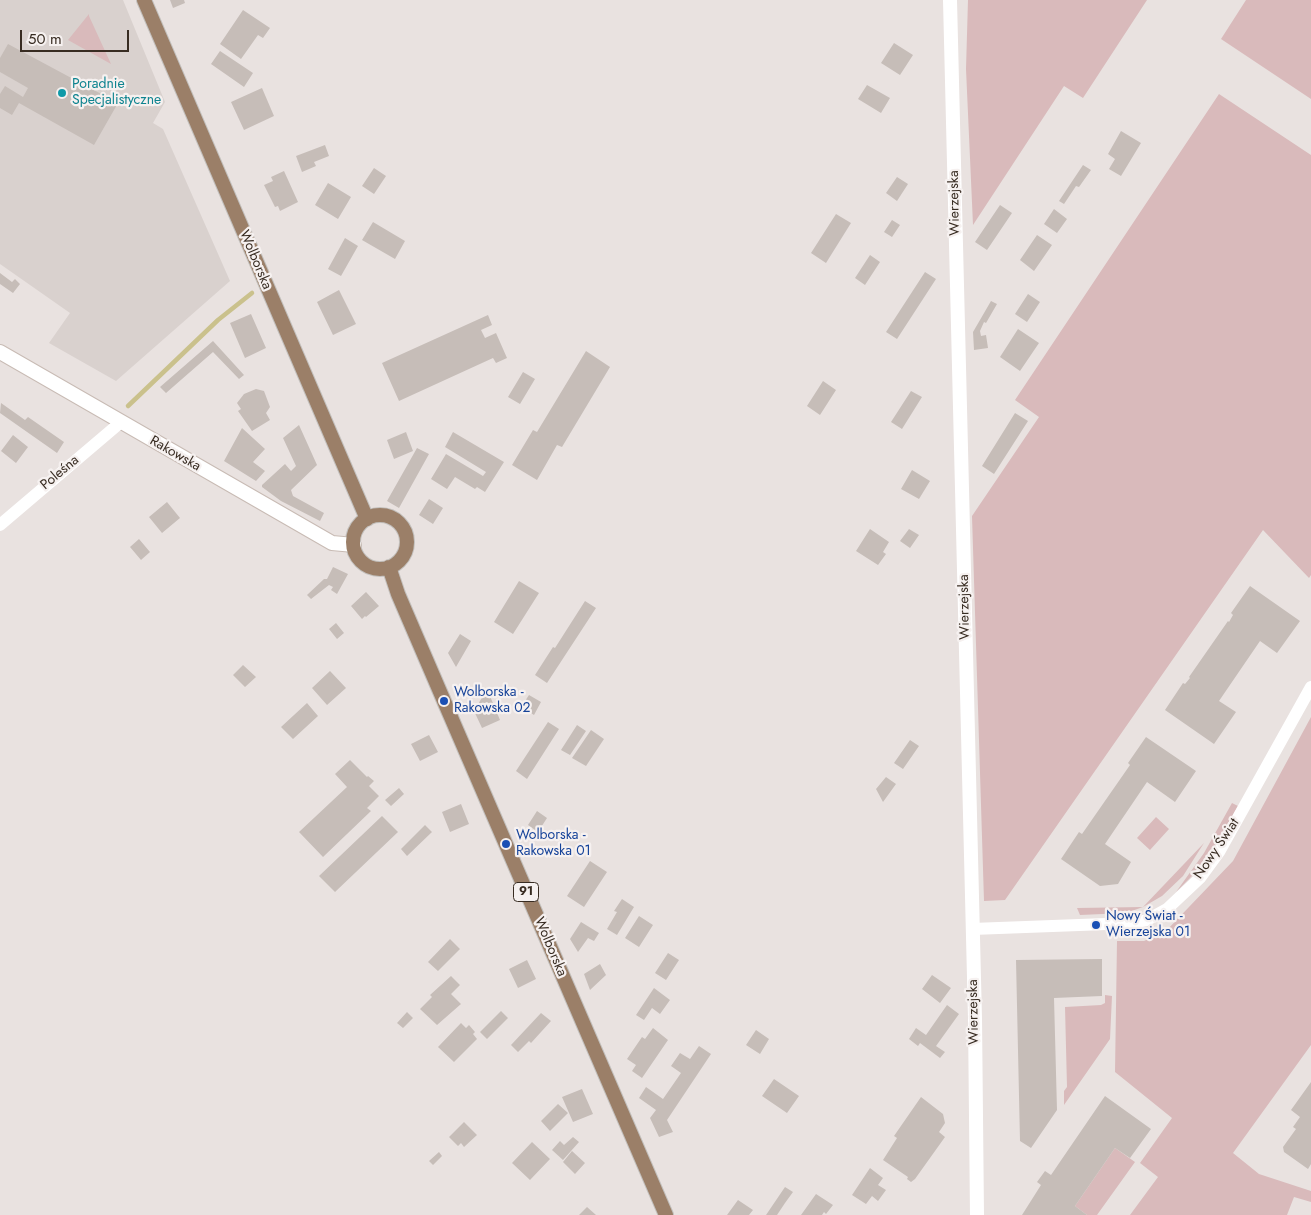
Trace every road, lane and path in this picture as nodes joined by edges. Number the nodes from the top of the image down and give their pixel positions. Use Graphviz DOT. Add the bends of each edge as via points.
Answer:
graph roads {
  1 [pos="144,0"];
  2 [pos="950,0"];
  3 [pos="0,352"];
  4 [pos="121,422"];
  5 [pos="367,519"];
  6 [pos="0,524"];
  7 [pos="354,545"];
  8 [pos="389,567"];
  9 [pos="1311,687"];
  10 [pos="972,929"];
  11 [pos="666,1215"];
  12 [pos="977,1215"];
  1 -- 5 [label="main road, Wolborska"];
  2 -- 10 [label="street, Wierzejska"];
  3 -- 4 [label="street, Rakowska"];
  4 -- 6 [label="street, Poleśna"];
  4 -- 7 [label="street, Rakowska" via="332,543"];
  5 -- 7 [label="main road" via="358,527"];
  5 -- 8 [label="main road" via="389,516 405,531 405,553"];
  7 -- 8 [label="main road" via="366,564 373,568"];
  8 -- 11 [label="main road, Wolborska / 91"];
  9 -- 10 [label="street, Nowy Świat" via="1219,852 1200,878 1167,909 1147,920 1132,923"];
  10 -- 12 [label="street, Wierzejska"];
}
